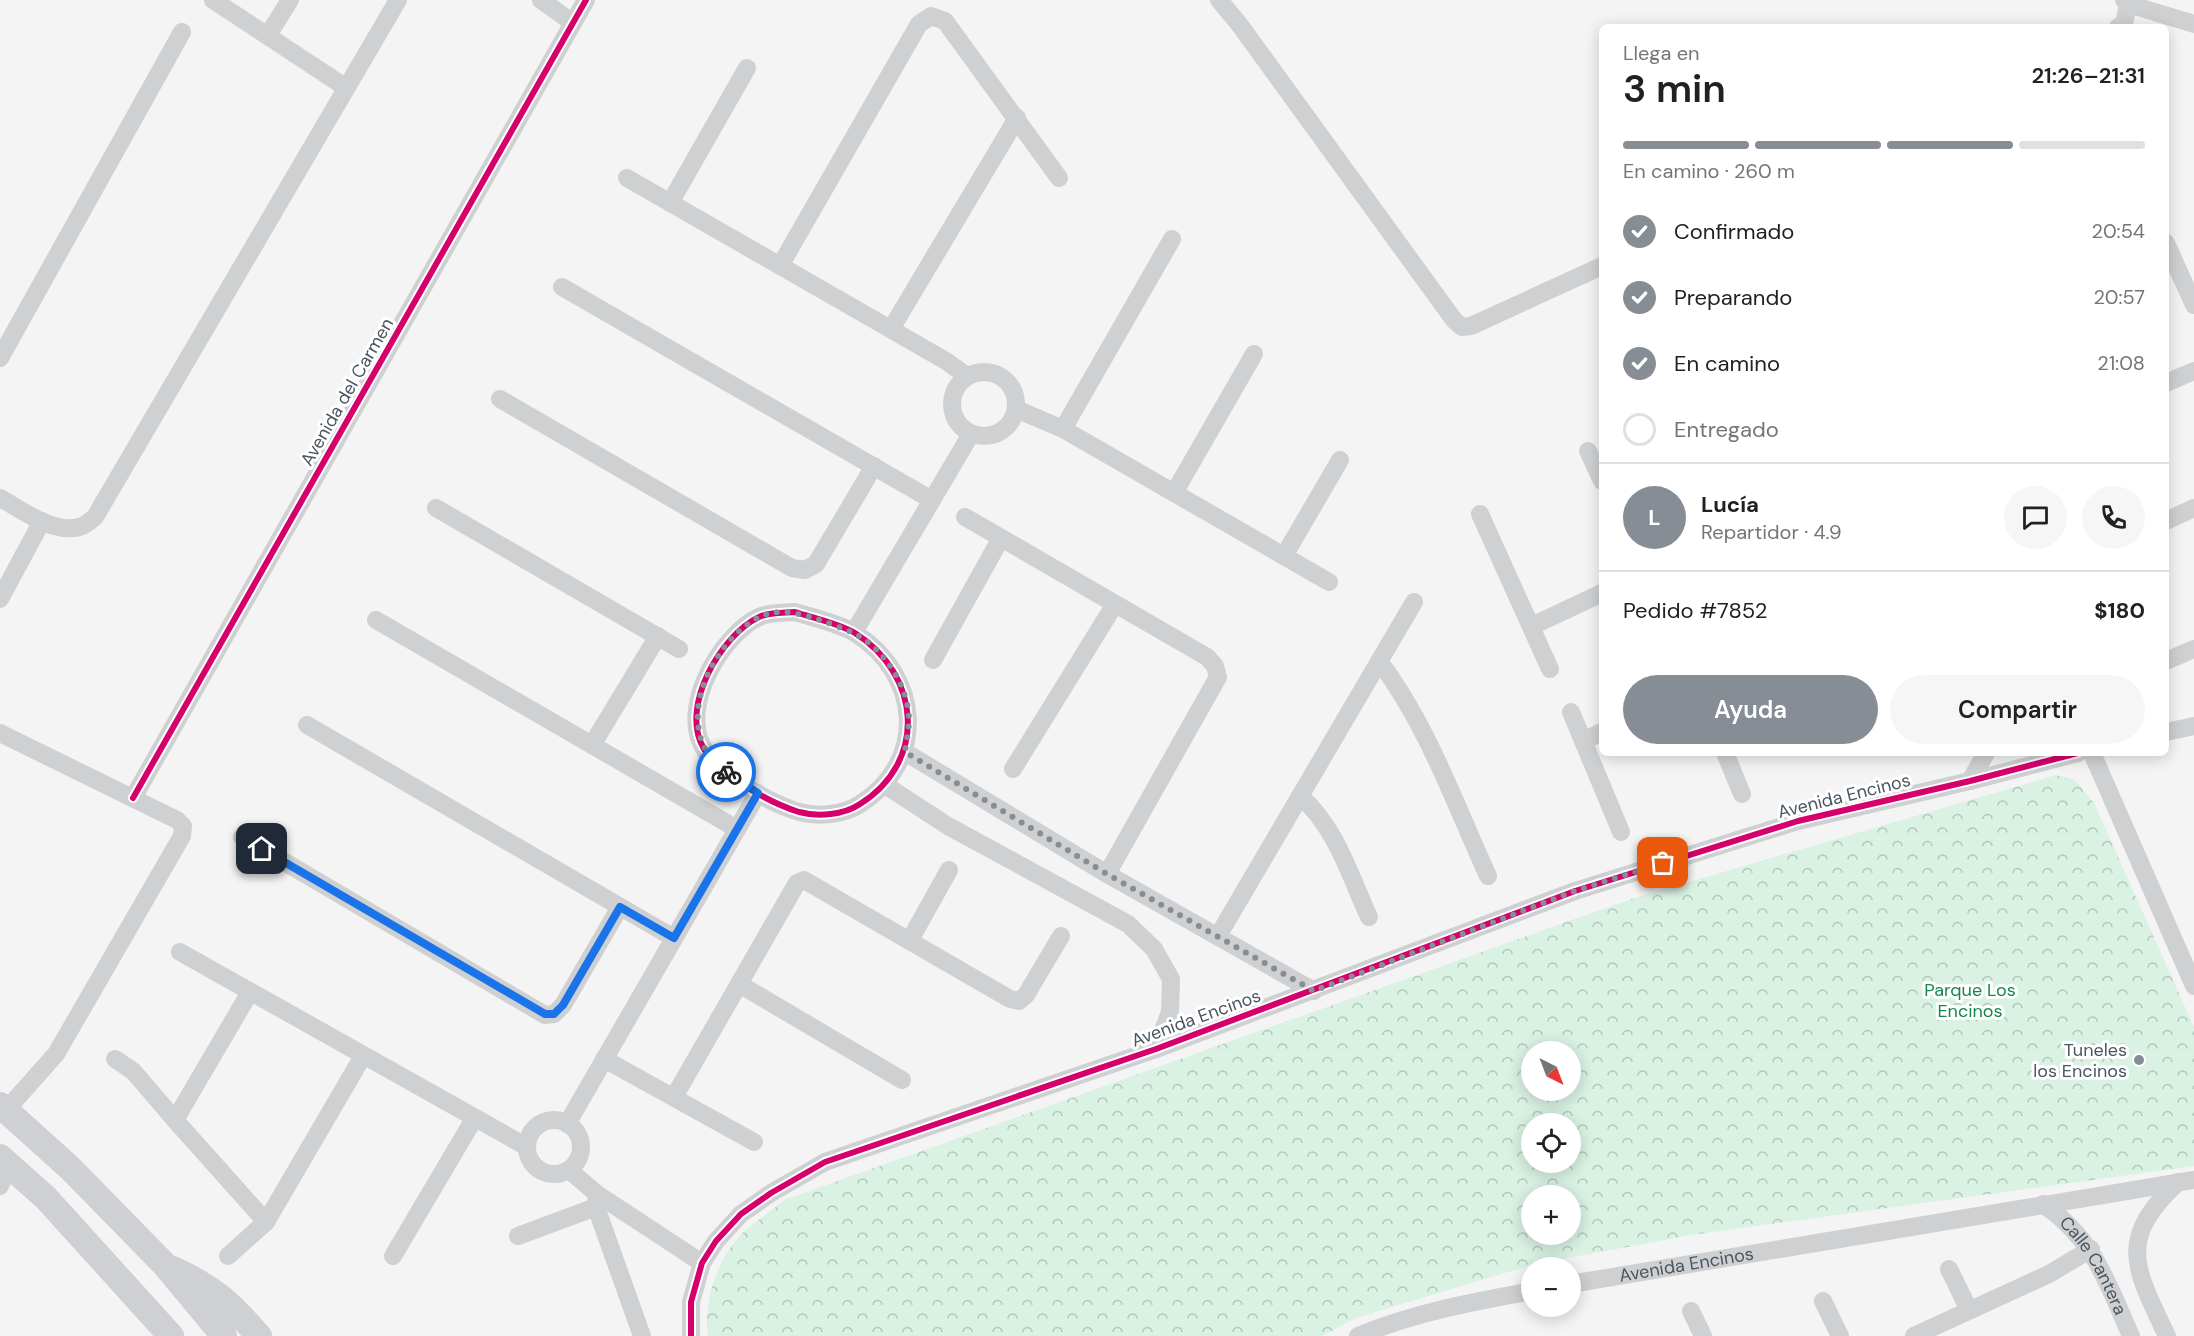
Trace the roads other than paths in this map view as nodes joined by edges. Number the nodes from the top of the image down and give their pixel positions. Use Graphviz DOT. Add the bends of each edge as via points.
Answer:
graph roads {
  1 [pos="213,0"];
  2 [pos="290,0"];
  3 [pos="398,0"];
  4 [pos="542,0"];
  5 [pos="586,0"];
  6 [pos="1219,0"];
  7 [pos="2126,2"];
  8 [pos="573,23"];
  9 [pos="2124,24"];
  10 [pos="2194,24"];
  11 [pos="182,32"];
  12 [pos="268,35"];
  13 [pos="747,68"];
  14 [pos="345,87"];
  15 [pos="1017,118"];
  16 [pos="627,178"];
  17 [pos="1059,178"];
  18 [pos="670,203"];
  19 [pos="1172,239"];
  20 [pos="2169,251"];
  21 [pos="780,266"];
  22 [pos="1599,267"];
  23 [pos="562,287"];
  24 [pos="2194,306"];
  25 [pos="891,329"];
  26 [pos="1254,354"];
  27 [pos="0,358"];
  28 [pos="2194,371"];
  29 [pos="967,376"];
  30 [pos="2169,382"];
  31 [pos="500,399"];
  32 [pos="1016,409"];
  33 [pos="1063,429"];
  34 [pos="971,434"];
  35 [pos="1588,451"];
  36 [pos="1340,460"];
  37 [pos="874,466"];
  38 [pos="1599,475"];
  39 [pos="1174,493"];
  40 [pos="0,498"];
  41 [pos="932,500"];
  42 [pos="436,508"];
  43 [pos="2194,508"];
  44 [pos="1480,514"];
  45 [pos="965,517"];
  46 [pos="2169,520"];
  47 [pos="42,521"];
  48 [pos="1001,538"];
  49 [pos="1284,556"];
  50 [pos="1329,582"];
  51 [pos="1599,594"];
  52 [pos="0,599"];
  53 [pos="1414,602"];
  54 [pos="1115,604"];
  55 [pos="376,620"];
  56 [pos="1532,626"];
  57 [pos="854,632"];
  58 [pos="658,636"];
  59 [pos="679,648"];
  60 [pos="2194,649"];
  61 [pos="933,660"];
  62 [pos="2169,660"];
  63 [pos="1378,661"];
  64 [pos="1550,669"];
  65 [pos="1571,712"];
  66 [pos="307,726"];
  67 [pos="2194,726"];
  68 [pos="2169,731"];
  69 [pos="0,733"];
  70 [pos="1599,733"];
  71 [pos="1583,741"];
  72 [pos="592,745"];
  73 [pos="905,752"];
  74 [pos="1726,756"];
  75 [pos="1984,756"];
  76 [pos="2066,756"];
  77 [pos="2093,756"];
  78 [pos="1013,769"];
  79 [pos="1970,781"];
  80 [pos="885,785"];
  81 [pos="758,793"];
  82 [pos="1742,794"];
  83 [pos="1300,796"];
  84 [pos="133,798"];
  85 [pos="737,829"];
  86 [pos="1621,832"];
  87 [pos="242,837"];
  88 [pos="949,870"];
  89 [pos="1107,874"];
  90 [pos="1488,876"];
  91 [pos="620,907"];
  92 [pos="1369,917"];
  93 [pos="1061,936"];
  94 [pos="1218,936"];
  95 [pos="674,938"];
  96 [pos="910,940"];
  97 [pos="180,952"];
  98 [pos="739,984"];
  99 [pos="2194,986"];
  100 [pos="1314,991"];
  101 [pos="250,992"];
  102 [pos="1156,1049"];
  103 [pos="363,1056"];
  104 [pos="115,1059"];
  105 [pos="604,1059"];
  106 [pos="902,1080"];
  107 [pos="674,1098"];
  108 [pos="4,1107"];
  109 [pos="474,1119"];
  110 [pos="175,1120"];
  111 [pos="567,1124"];
  112 [pos="754,1142"];
  113 [pos="527,1147"];
  114 [pos="3,1169"];
  115 [pos="568,1170"];
  116 [pos="2186,1181"];
  117 [pos="596,1201"];
  118 [pos="2043,1204"];
  119 [pos="266,1222"];
  120 [pos="518,1236"];
  121 [pos="2091,1249"];
  122 [pos="228,1256"];
  123 [pos="393,1256"];
  124 [pos="702,1263"];
  125 [pos="164,1264"];
  126 [pos="1949,1269"];
  127 [pos="1581,1282"];
  128 [pos="1521,1293"];
  129 [pos="1823,1301"];
  130 [pos="1969,1310"];
  131 [pos="1691,1311"];
  132 [pos="171,1336"];
  133 [pos="224,1336"];
  134 [pos="259,1336"];
  135 [pos="642,1336"];
  136 [pos="691,1336"];
  137 [pos="1358,1336"];
  138 [pos="1703,1336"];
  139 [pos="1840,1336"];
  140 [pos="1914,1336"];
  141 [pos="2131,1336"];
  142 [pos="2168,1336"];
  1 -- 12 [label="street"];
  2 -- 12 [label="street"];
  3 -- 14 [label="street"];
  4 -- 8 [label="street"];
  5 -- 8 [label="street, Avenida del Carmen"];
  6 -- 22 [label="street" via="1462,327"];
  7 -- 9 [label="street"];
  7 -- 10 [label="street"];
  8 -- 84 [label="street, Avenida del Carmen"];
  11 -- 27 [label="street"];
  12 -- 14 [label="street"];
  13 -- 18 [label="street"];
  14 -- 47 [label="street" via="95,517 81,527 66,528"];
  15 -- 17 [label="street"];
  15 -- 21 [label="street" via="945,21 931,16 919,24"];
  15 -- 25 [label="street"];
  16 -- 18 [label="street"];
  18 -- 21 [label="street"];
  19 -- 33 [label="street"];
  20 -- 24 [label="street"];
  21 -- 25 [label="street"];
  23 -- 37 [label="street"];
  25 -- 29 [label="street"];
  26 -- 39 [label="street"];
  28 -- 30 [label="street"];
  29 -- 32 [label="street" via="982,371 998,374 1010,384"];
  29 -- 34 [label="street" via="951,399 952,413 959,426"];
  31 -- 37 [label="street" via="792,568 805,570 816,564"];
  32 -- 33 [label="street"];
  32 -- 34 [label="street" via="1010,423 999,432"];
  33 -- 39 [label="street"];
  34 -- 41 [label="street"];
  35 -- 38 [label="street"];
  36 -- 49 [label="street"];
  37 -- 41 [label="street"];
  39 -- 49 [label="street"];
  40 -- 47 [label="street"];
  41 -- 57 [label="street"];
  42 -- 58 [label="street"];
  43 -- 46 [label="street"];
  44 -- 56 [label="street"];
  45 -- 48 [label="street"];
  47 -- 52 [label="street"];
  48 -- 54 [label="street"];
  48 -- 61 [label="street"];
  49 -- 50 [label="street"];
  51 -- 56 [label="street"];
  53 -- 63 [label="street"];
  54 -- 78 [label="street"];
  54 -- 89 [label="street" via="1207,657 1218,677"];
  55 -- 72 [label="street"];
  56 -- 64 [label="street"];
  57 -- 73 [label="street" via="883,656 901,685 909,718"];
  57 -- 81 [label="street" via="795,612 761,616 733,636 718,656 701,688 697,727 701,745 713,763"];
  58 -- 59 [label="street"];
  58 -- 72 [label="street"];
  60 -- 62 [label="street"];
  63 -- 83 [label="street"];
  63 -- 90 [label="street" via="1413,714"];
  65 -- 71 [label="street"];
  66 -- 91 [label="street"];
  67 -- 68 [label="street"];
  69 -- 84 [label="street"];
  70 -- 71 [label="street"];
  71 -- 86 [label="street"];
  72 -- 85 [label="street"];
  73 -- 80 [label="street"];
  73 -- 89 [label="street"];
  74 -- 82 [label="street"];
  75 -- 79 [label="street"];
  76 -- 79 [label="street, Avenida Encinos"];
  77 -- 99 [label="street"];
  79 -- 100 [label="street, Avenida Encinos" via="1798,821 1575,891"];
  80 -- 81 [label="street" via="858,806 826,815 799,812"];
  80 -- 102 [label="street" via="948,826 1128,924 1154,949 1171,979 1170,1012"];
  81 -- 85 [label="street"];
  83 -- 92 [label="street" via="1318,811"];
  83 -- 94 [label="street"];
  84 -- 108 [label="street" via="177,820 183,826 182,836 56,1054 43,1072"];
  85 -- 95 [label="street"];
  87 -- 91 [label="street" via="545,1014 554,1014 563,1005"];
  88 -- 96 [label="street"];
  89 -- 94 [label="street"];
  91 -- 95 [label="street"];
  93 -- 96 [label="street" via="1019,1001"];
  94 -- 100 [label="street"];
  95 -- 105 [label="street"];
  96 -- 98 [label="street" via="804,880 791,890"];
  97 -- 101 [label="street"];
  98 -- 106 [label="street"];
  98 -- 107 [label="street"];
  100 -- 102 [label="street, Avenida Encinos"];
  101 -- 103 [label="street"];
  101 -- 110 [label="street"];
  102 -- 124 [label="street, Avenida Encinos" via="825,1162 741,1214"];
  103 -- 109 [label="street"];
  103 -- 119 [label="street"];
  104 -- 110 [label="street" via="133,1071"];
  105 -- 107 [label="street"];
  105 -- 111 [label="street"];
  107 -- 112 [label="street"];
  108 -- 125 [label="main road"];
  109 -- 113 [label="street"];
  109 -- 123 [label="street"];
  110 -- 119 [label="street"];
  111 -- 113 [label="street" via="544,1122 532,1132"];
  111 -- 115 [label="street" via="574,1129 581,1146 575,1164"];
  113 -- 115 [label="street" via="532,1162 544,1173 561,1174"];
  114 -- 132 [label="main road" via="46,1198"];
  115 -- 117 [label="street"];
  116 -- 118 [label="street, Avenida Encinos"];
  116 -- 142 [label="street, Calle Cantera" via="2156,1203 2140,1228 2137,1262"];
  117 -- 120 [label="street"];
  117 -- 124 [label="street"];
  117 -- 135 [label="street"];
  118 -- 121 [label="street, Calle Cantera" via="2065,1218"];
  118 -- 127 [label="street, Avenida Encinos"];
  119 -- 122 [label="street"];
  121 -- 130 [label="street" via="2049,1274"];
  121 -- 141 [label="street, Calle Cantera"];
  124 -- 136 [label="street, Avenida Encinos" via="691,1302"];
  125 -- 133 [label="main road"];
  125 -- 134 [label="main road" via="206,1285 229,1302"];
  126 -- 130 [label="street"];
  128 -- 137 [label="street" via="1465,1303"];
  129 -- 139 [label="street"];
  130 -- 140 [label="street"];
  131 -- 138 [label="street"];
}
